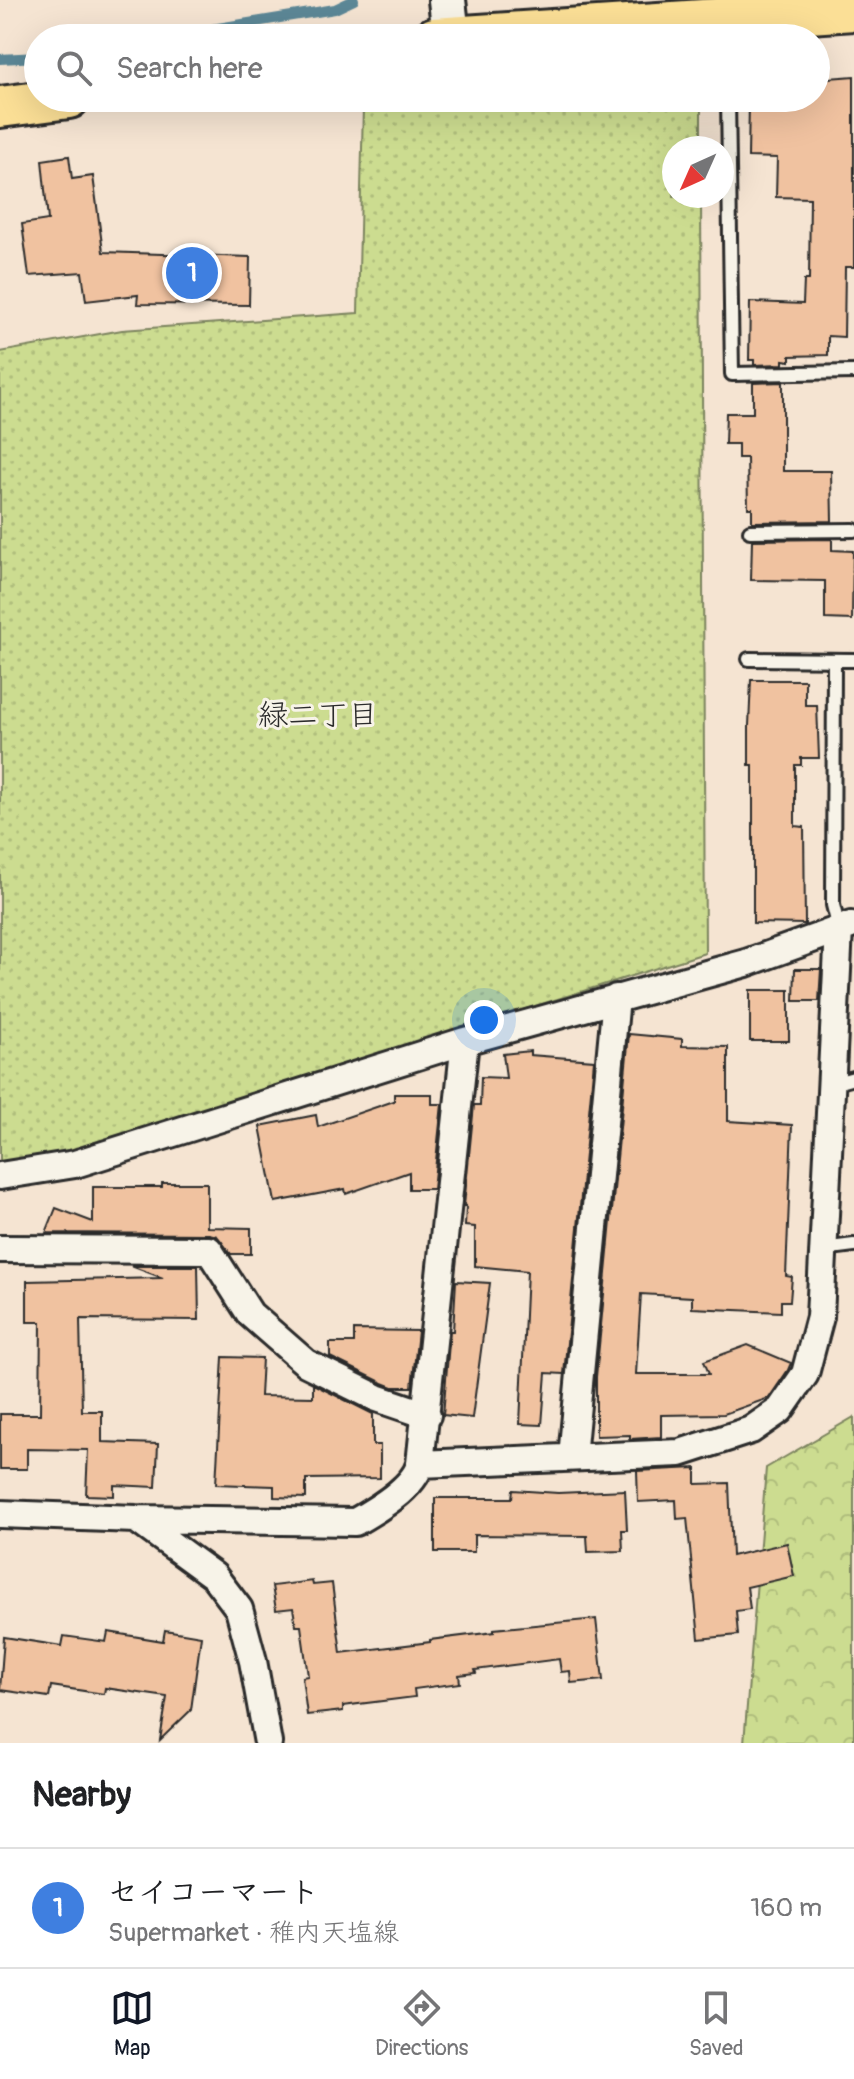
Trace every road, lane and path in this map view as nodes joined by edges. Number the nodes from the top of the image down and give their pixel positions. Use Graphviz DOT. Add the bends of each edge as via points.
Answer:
graph roads {
  1 [pos="854,10"];
  2 [pos="732,16"];
  3 [pos="444,24"];
  4 [pos="24,104"];
  5 [pos="0,107"];
  6 [pos="728,112"];
  7 [pos="854,372"];
  8 [pos="854,530"];
  9 [pos="750,531"];
  10 [pos="749,659"];
  11 [pos="834,660"];
  12 [pos="854,660"];
  13 [pos="846,927"];
  14 [pos="616,998"];
  15 [pos="465,1041"];
  16 [pos="843,1081"];
  17 [pos="0,1176"];
  18 [pos="854,1245"];
  19 [pos="0,1249"];
  20 [pos="823,1249"];
  21 [pos="427,1415"];
  22 [pos="572,1457"];
  23 [pos="420,1464"];
  24 [pos="0,1514"];
  25 [pos="136,1519"];
  26 [pos="268,1743"];
  1 -- 2 [label="main road"];
  2 -- 3 [label="main road"];
  4 -- 5 [label="main road"];
  6 -- 7 [label="lane" via="732,374"];
  8 -- 9 [label="lane"];
  10 -- 11 [label="lane"];
  11 -- 12 [label="lane"];
  11 -- 13 [label="lane" via="833,905"];
  13 -- 14 [label="street" via="746,963"];
  13 -- 16 [label="street"];
  14 -- 15 [label="street"];
  14 -- 22 [label="street"];
  15 -- 17 [label="street" via="75,1164"];
  15 -- 21 [label="street"];
  16 -- 20 [label="street"];
  18 -- 20 [label="lane"];
  19 -- 21 [label="street" via="209,1250 250,1314 306,1363 377,1398"];
  20 -- 22 [label="street" via="820,1317 805,1374 780,1410 751,1430 680,1453"];
  21 -- 23 [label="street"];
  22 -- 23 [label="street"];
  23 -- 25 [label="street" via="417,1475 355,1522"];
  24 -- 25 [label="street"];
  25 -- 26 [label="street" via="214,1576 239,1609"];
}
